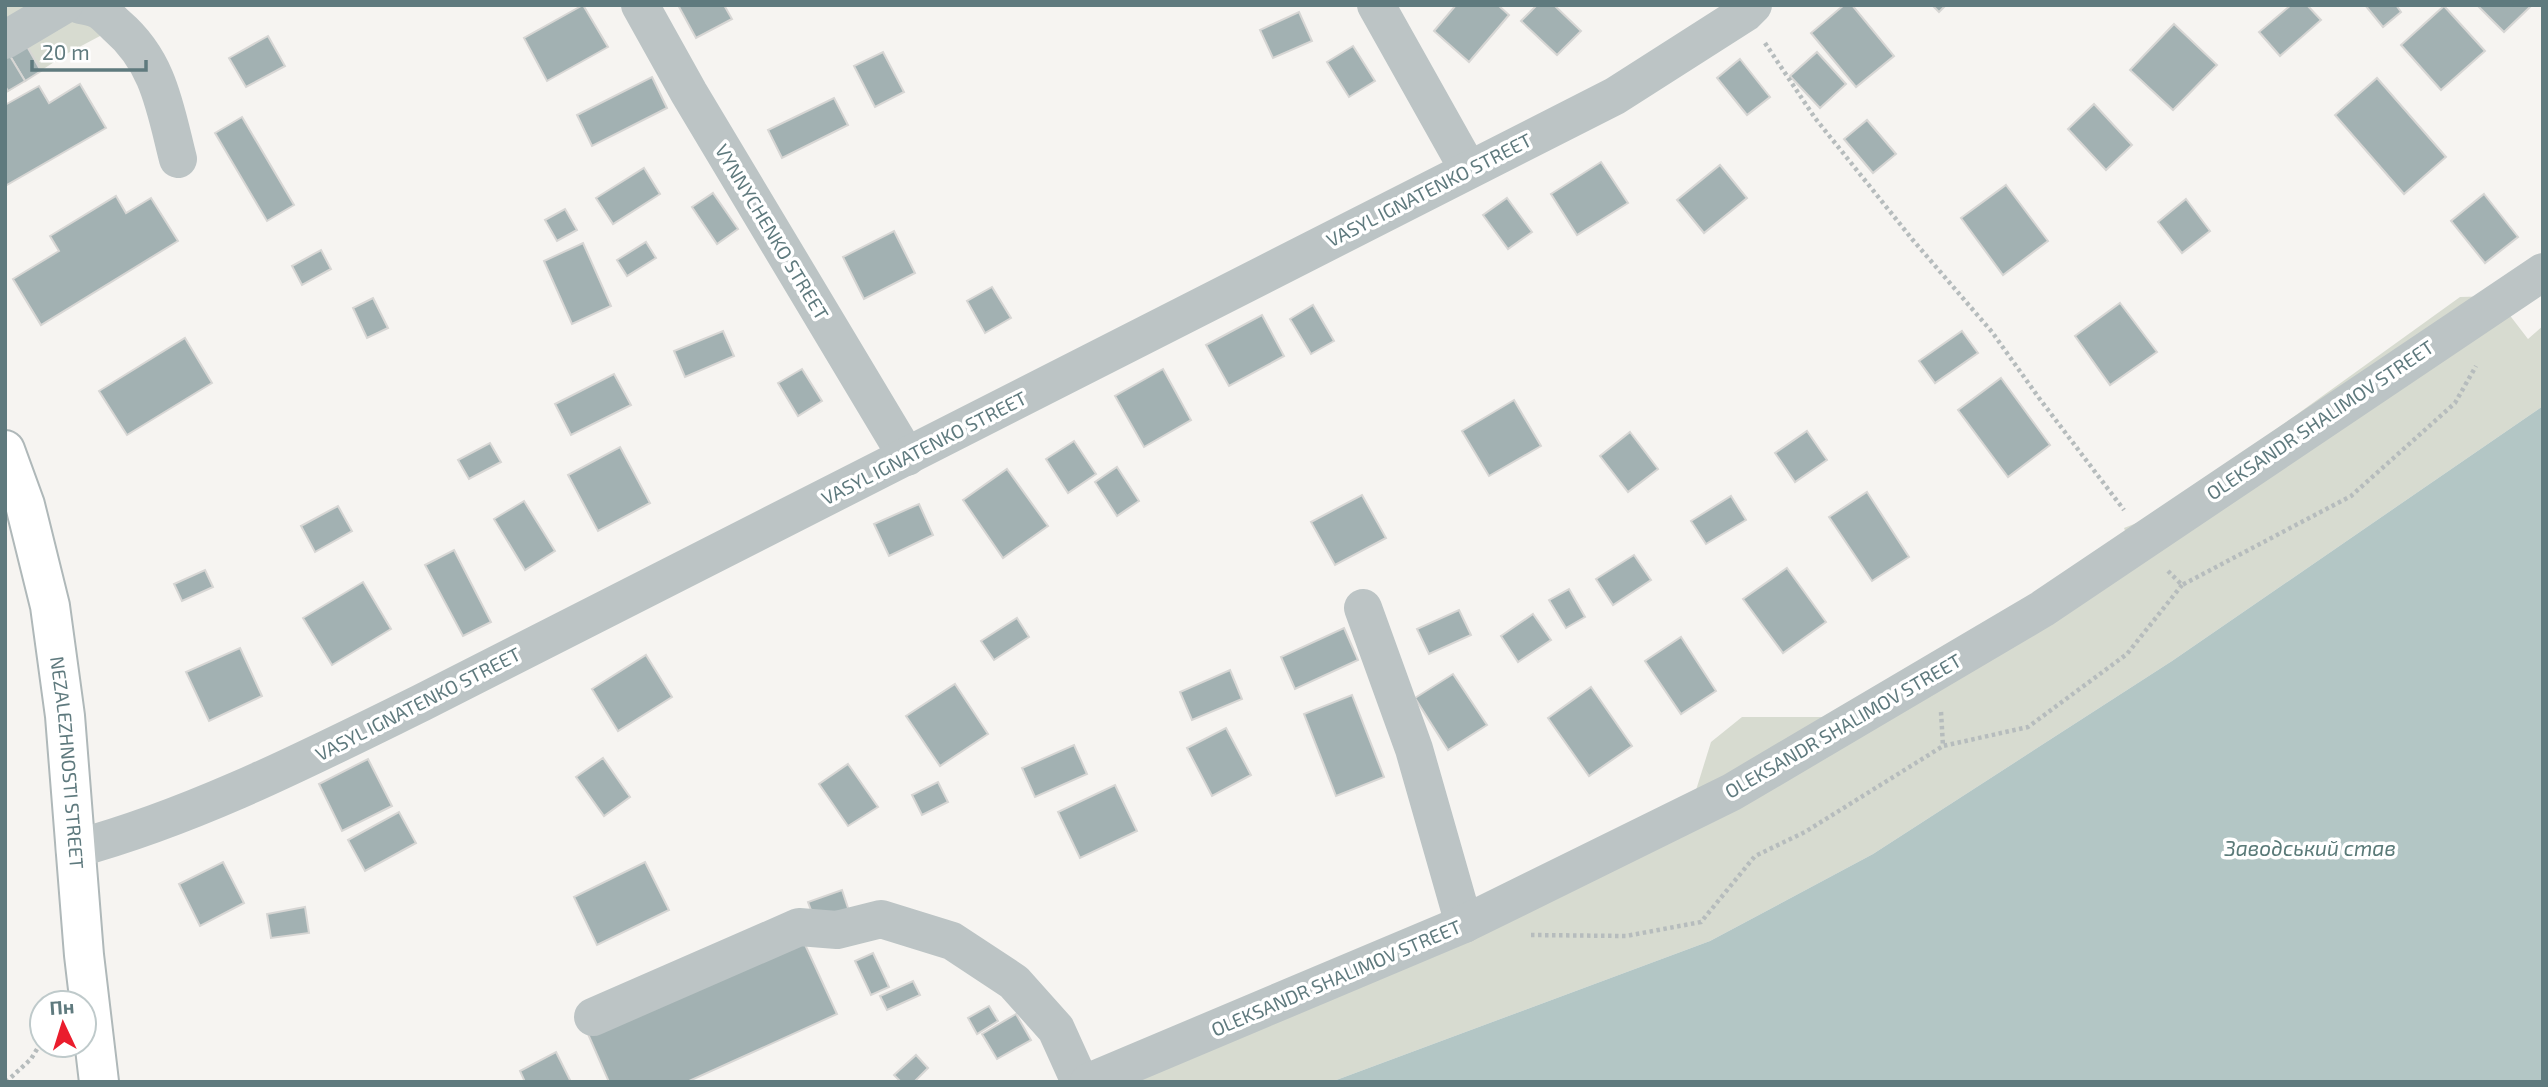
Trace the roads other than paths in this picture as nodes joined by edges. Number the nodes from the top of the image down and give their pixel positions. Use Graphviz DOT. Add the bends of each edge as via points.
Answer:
graph roads {
  1 [pos="64,5"];
  2 [pos="80,5"];
  3 [pos="640,5"];
  4 [pos="1376,5"];
  5 [pos="1745,8"];
  6 [pos="5,40"];
  7 [pos="178,159"];
  8 [pos="1468,169"];
  9 [pos="2543,272"];
  10 [pos="5,450"];
  11 [pos="907,457"];
  12 [pos="1363,608"];
  13 [pos="75,849"];
  14 [pos="1464,924"];
  15 [pos="593,1017"];
  16 [pos="99,1082"];
  17 [pos="1080,1082"];
  18 [pos="1089,1082"];
  1 -- 6 [label="street"];
  2 -- 7 [label="street" via="97,8 136,42 158,82"];
  3 -- 11 [label="street, VYNNYCHENKO STREET"];
  4 -- 8 [label="street"];
  5 -- 8 [label="street, VASYL IGNATENKO STREET" via="1615,96"];
  8 -- 11 [label="street, VASYL IGNATENKO STREET"];
  9 -- 14 [label="street, OLEKSANDR SHALIMOV STREET" via="2042,608 1938,672 1732,792"];
  10 -- 13 [label="main road, NEZALEZHNOSTI STREET" via="25,505 50,606 65,716"];
  11 -- 13 [label="street, VASYL IGNATENKO STREET" via="265,780 113,839"];
  12 -- 14 [label="street" via="1414,750"];
  13 -- 16 [label="main road, NEZALEZHNOSTI STREET"];
  14 -- 18 [label="street, OLEKSANDR SHALIMOV STREET"];
  15 -- 17 [label="street" via="799,928 837,930 881,919 953,941 1014,982 1056,1029"];
}
